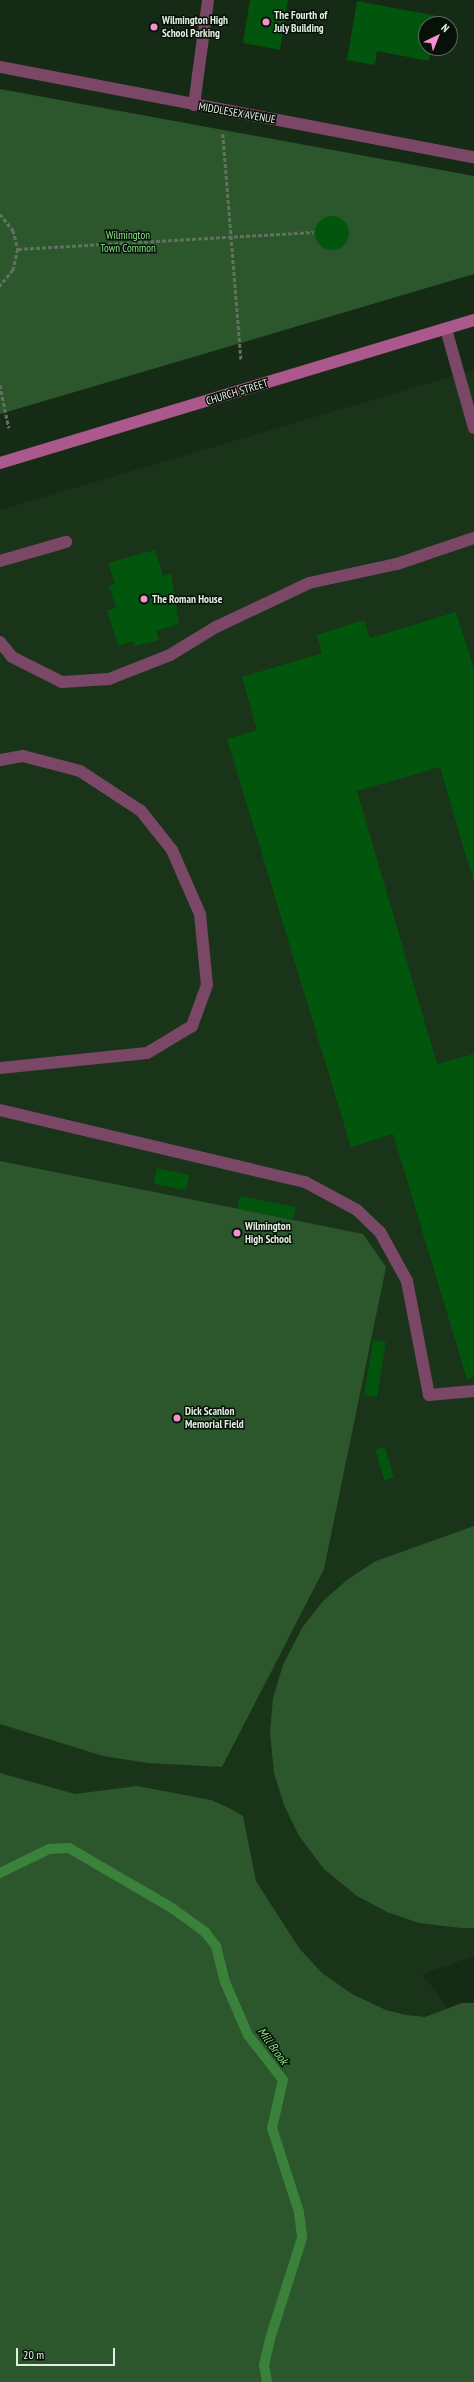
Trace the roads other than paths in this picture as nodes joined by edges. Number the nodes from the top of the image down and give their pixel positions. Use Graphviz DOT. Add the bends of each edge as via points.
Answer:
graph roads {
  1 [pos="208,0"];
  2 [pos="0,67"];
  3 [pos="194,105"];
  4 [pos="474,157"];
  5 [pos="474,320"];
  6 [pos="446,329"];
  7 [pos="474,428"];
  8 [pos="0,463"];
  9 [pos="474,538"];
  10 [pos="66,542"];
  11 [pos="0,560"];
  12 [pos="0,642"];
  13 [pos="0,760"];
  14 [pos="0,1068"];
  15 [pos="0,1110"];
  16 [pos="474,1391"];
  1 -- 3 [label="street"];
  2 -- 3 [label="street, MIDDLESEX AVENUE"];
  3 -- 4 [label="street, MIDDLESEX AVENUE"];
  5 -- 6 [label="main road, CHURCH STREET"];
  6 -- 7 [label="street"];
  6 -- 8 [label="main road, CHURCH STREET"];
  9 -- 12 [label="street" via="397,564 309,583 216,627 170,655 109,678 62,682 12,657"];
  10 -- 11 [label="street"];
  13 -- 14 [label="street" via="24,756 80,771 141,811 172,850 200,914 207,985 192,1026 147,1053"];
  15 -- 16 [label="street" via="304,1182 357,1210 380,1232 407,1281 429,1395"];
}
